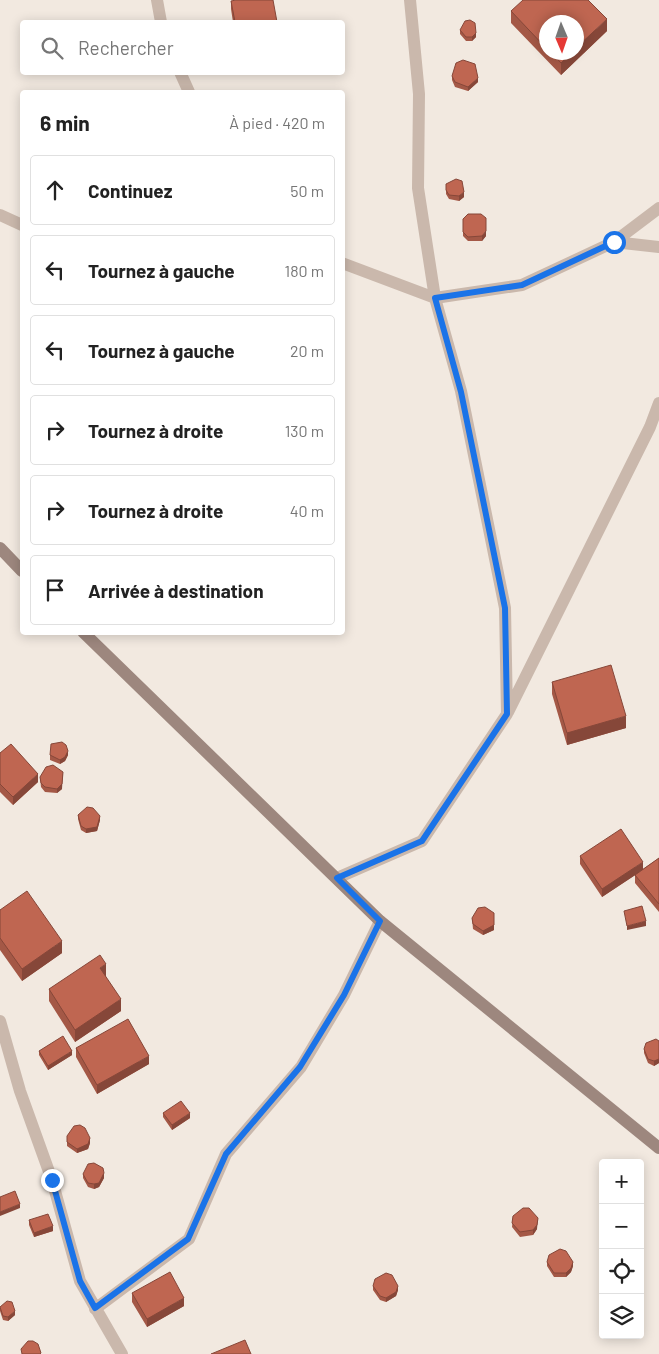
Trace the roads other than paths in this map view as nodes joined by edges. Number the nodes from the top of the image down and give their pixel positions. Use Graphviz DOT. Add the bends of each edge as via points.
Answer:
graph roads {
  1 [pos="157,0"];
  2 [pos="410,0"];
  3 [pos="161,20"];
  4 [pos="181,75"];
  5 [pos="188,90"];
  6 [pos="659,208"];
  7 [pos="0,215"];
  8 [pos="20,224"];
  9 [pos="614,242"];
  10 [pos="659,247"];
  11 [pos="345,264"];
  12 [pos="435,298"];
  13 [pos="659,403"];
  14 [pos="0,548"];
  15 [pos="20,569"];
  16 [pos="86,635"];
  17 [pos="507,714"];
  18 [pos="337,878"];
  19 [pos="380,921"];
  20 [pos="0,1020"];
  21 [pos="659,1148"];
  22 [pos="95,1308"];
  23 [pos="122,1354"];
  1 -- 3 [label="street"];
  2 -- 12 [label="street" via="419,94 418,188"];
  4 -- 5 [label="street"];
  6 -- 9 [label="street"];
  7 -- 8 [label="street"];
  9 -- 10 [label="street"];
  9 -- 12 [label="street" via="522,285"];
  11 -- 12 [label="street"];
  12 -- 17 [label="street" via="461,392 505,608"];
  13 -- 17 [label="street"];
  14 -- 15 [label="street"];
  16 -- 18 [label="street"];
  17 -- 18 [label="street" via="422,841"];
  18 -- 19 [label="street"];
  19 -- 21 [label="street"];
  19 -- 22 [label="street" via="344,995 300,1067 226,1154 188,1239"];
  20 -- 22 [label="street" via="20,1092 52,1180 80,1281"];
  22 -- 23 [label="street"];
}
